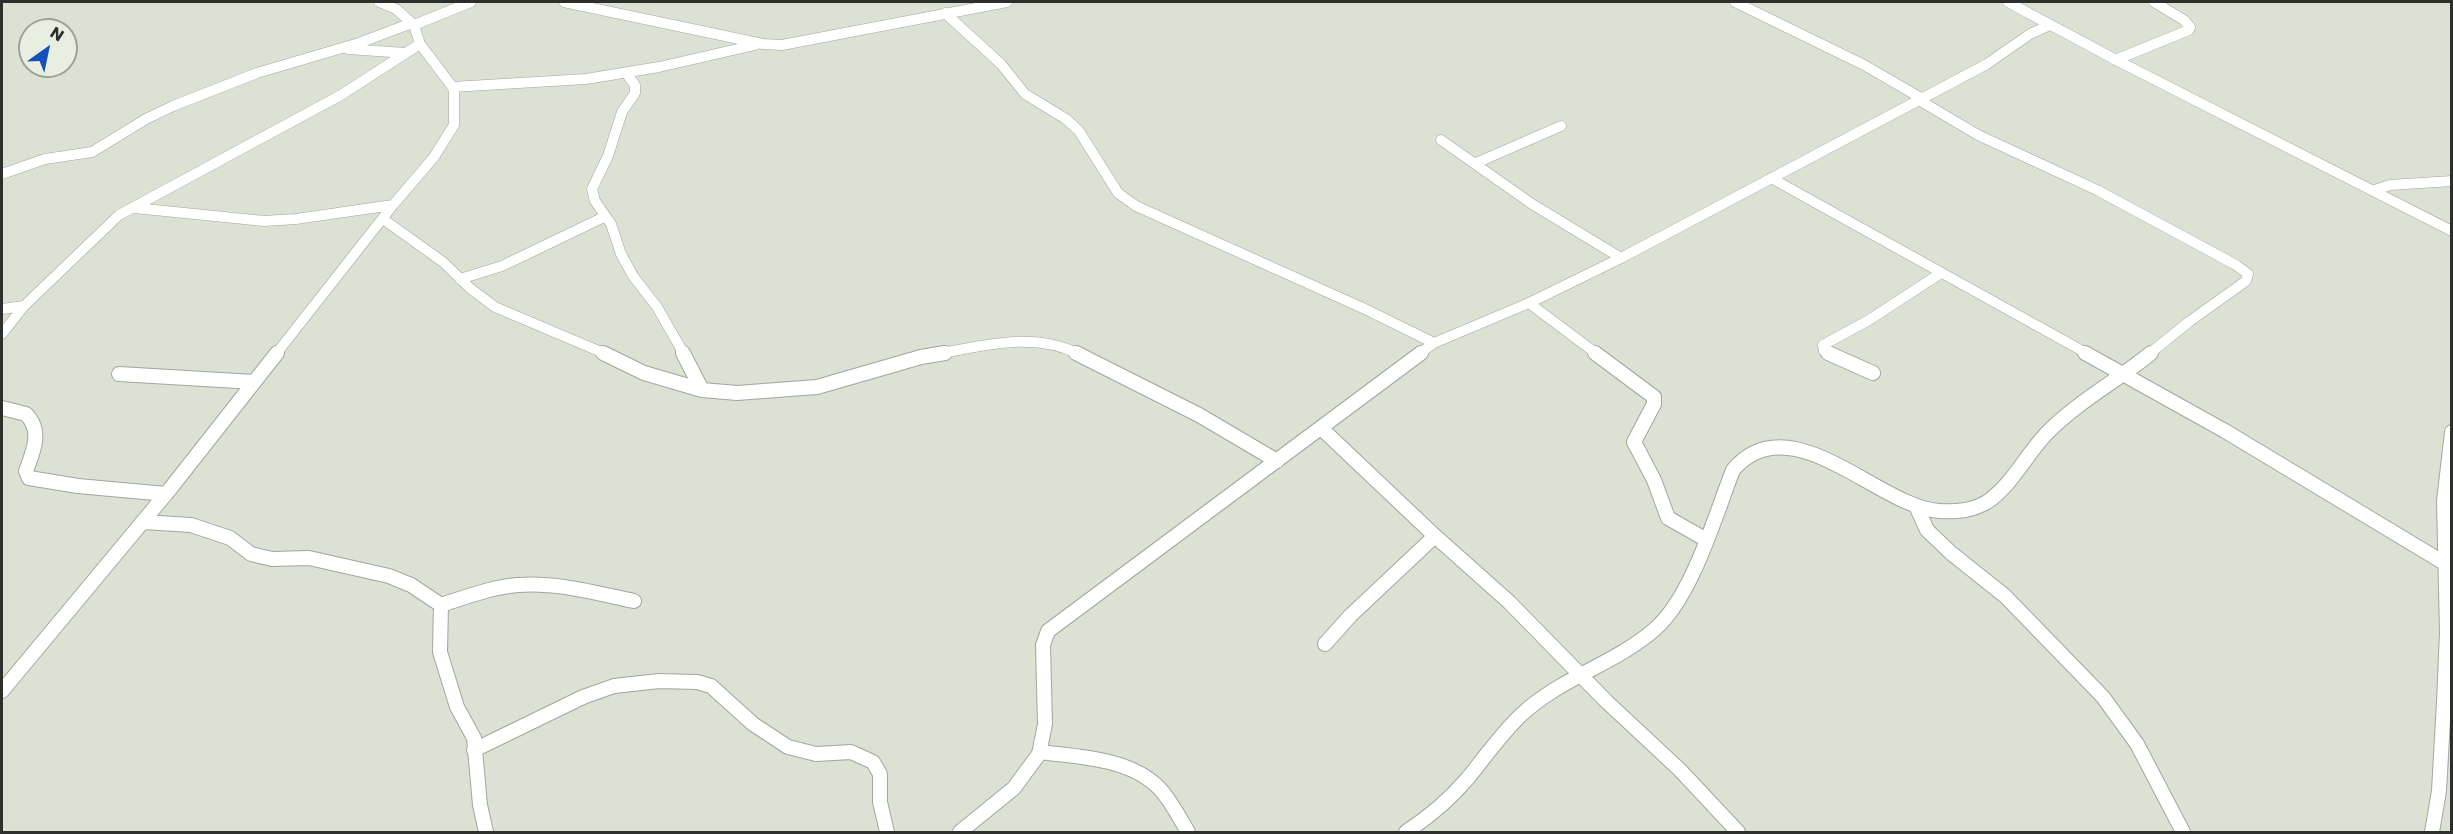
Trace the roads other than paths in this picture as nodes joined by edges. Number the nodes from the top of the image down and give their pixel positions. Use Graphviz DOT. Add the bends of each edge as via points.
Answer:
graph roads {
  1 [pos="380,2"];
  2 [pos="471,2"];
  3 [pos="564,2"];
  4 [pos="1006,2"];
  5 [pos="1735,2"];
  6 [pos="2008,2"];
  7 [pos="2154,2"];
  8 [pos="945,13"];
  9 [pos="2029,14"];
  10 [pos="413,24"];
  11 [pos="2050,25"];
  12 [pos="2030,34"];
  13 [pos="420,44"];
  14 [pos="759,44"];
  15 [pos="340,47"];
  16 [pos="406,53"];
  17 [pos="2115,60"];
  18 [pos="626,73"];
  19 [pos="452,87"];
  20 [pos="1920,99"];
  21 [pos="1561,126"];
  22 [pos="1441,140"];
  23 [pos="1476,163"];
  24 [pos="2,174"];
  25 [pos="1771,178"];
  26 [pos="2451,181"];
  27 [pos="2375,190"];
  28 [pos="393,205"];
  29 [pos="131,208"];
  30 [pos="604,217"];
  31 [pos="383,219"];
  32 [pos="2451,231"];
  33 [pos="1621,258"];
  34 [pos="1941,273"];
  35 [pos="460,279"];
  36 [pos="1529,303"];
  37 [pos="24,306"];
  38 [pos="2,309"];
  39 [pos="2,334"];
  40 [pos="1434,343"];
  41 [pos="120,374"];
  42 [pos="1873,374"];
  43 [pos="2124,376"];
  44 [pos="254,382"];
  45 [pos="702,390"];
  46 [pos="2,408"];
  47 [pos="1322,429"];
  48 [pos="2451,432"];
  49 [pos="1277,461"];
  50 [pos="166,494"];
  51 [pos="1917,508"];
  52 [pos="144,522"];
  53 [pos="1435,536"];
  54 [pos="1705,539"];
  55 [pos="2446,564"];
  56 [pos="634,601"];
  57 [pos="441,605"];
  58 [pos="1325,644"];
  59 [pos="1579,674"];
  60 [pos="2,691"];
  61 [pos="474,750"];
  62 [pos="1040,752"];
  63 [pos="486,832"];
  64 [pos="887,832"];
  65 [pos="960,832"];
  66 [pos="1188,832"];
  67 [pos="1406,832"];
  68 [pos="1738,832"];
  69 [pos="2183,832"];
  70 [pos="2432,832"];
  1 -- 10 [label="street" via="396,9"];
  2 -- 10 [label="street"];
  3 -- 14 [label="street"];
  4 -- 8 [label="street"];
  5 -- 20 [label="street" via="1864,65"];
  6 -- 9 [label="street"];
  7 -- 17 [label="street" via="2184,20 2189,30"];
  8 -- 14 [label="street" via="803,42"];
  8 -- 40 [label="street" via="1001,64 1025,94 1079,131 1118,194 1136,206"];
  9 -- 11 [label="street"];
  9 -- 12 [label="street"];
  10 -- 13 [label="street"];
  10 -- 15 [label="street"];
  11 -- 12 [label="street"];
  11 -- 17 [label="street"];
  12 -- 20 [label="street" via="1987,64"];
  13 -- 16 [label="street"];
  13 -- 19 [label="street"];
  14 -- 18 [label="street"];
  15 -- 16 [label="street"];
  15 -- 24 [label="street" via="257,73 173,106 92,153 45,159"];
  16 -- 29 [label="street" via="314,110"];
  17 -- 27 [label="street"];
  18 -- 19 [label="street" via="545,83"];
  18 -- 30 [label="street" via="635,85 634,93 592,189"];
  19 -- 28 [label="street" via="454,125 434,157"];
  20 -- 25 [label="street"];
  20 -- 43 [label="street" via="1978,135 2133,209 2248,274 2242,285 2190,321"];
  21 -- 23 [label="street"];
  22 -- 23 [label="street"];
  23 -- 33 [label="street" via="1532,204"];
  25 -- 33 [label="street"];
  25 -- 34 [label="street"];
  26 -- 27 [label="street" via="2390,185"];
  27 -- 32 [label="street"];
  28 -- 29 [label="street" via="266,222"];
  28 -- 31 [label="street"];
  29 -- 37 [label="street"];
  30 -- 35 [label="street" via="502,266"];
  30 -- 45 [label="street" via="611,224 633,276 657,308"];
  31 -- 35 [label="street"];
  31 -- 44 [label="street"];
  33 -- 36 [label="street"];
  34 -- 42 [label="street" via="1822,345 1824,351"];
  34 -- 43 [label="street"];
  35 -- 45 [label="street" via="495,307 644,373"];
  36 -- 40 [label="street"];
  36 -- 54 [label="street" via="1654,397 1634,442 1637,453 1651,471 1668,518"];
  37 -- 38 [label="street"];
  37 -- 39 [label="street"];
  40 -- 47 [label="street"];
  41 -- 44 [label="street"];
  43 -- 51 [label="street" via="2083,402 2046,434 2000,491 1986,502 1964,512"];
  43 -- 55 [label="street" via="2225,430"];
  44 -- 50 [label="street"];
  45 -- 49 [label="street" via="737,393 817,387 921,357 1041,341 1070,350 1198,415"];
  46 -- 50 [label="street" via="19,409 36,429 26,471 30,478"];
  47 -- 49 [label="street"];
  47 -- 53 [label="street"];
  48 -- 55 [label="street" via="2444,501"];
  49 -- 62 [label="street" via="1079,605 1046,635 1046,723"];
  50 -- 52 [label="street"];
  51 -- 54 [label="street" via="1843,466 1803,451 1770,448 1744,457 1734,470"];
  51 -- 69 [label="street" via="1927,530 2005,596 2103,697 2137,744"];
  52 -- 57 [label="street" via="191,525 230,538 251,554 272,559 309,558 389,576"];
  52 -- 60 [label="street"];
  53 -- 58 [label="street"];
  53 -- 59 [label="street" via="1509,602"];
  54 -- 59 [label="street" via="1679,602 1657,628"];
  55 -- 70 [label="street" via="2444,702 2439,791"];
  56 -- 57 [label="street" via="569,588 519,585 486,590"];
  57 -- 61 [label="street" via="440,652 457,707 474,738"];
  59 -- 67 [label="street" via="1511,724 1459,788 1428,818"];
  59 -- 68 [label="street" via="1680,770"];
  61 -- 63 [label="street"];
  61 -- 64 [label="street" via="614,686 697,682 711,686 753,724 788,747 816,754 851,752 873,762 880,774 880,802"];
  62 -- 65 [label="street" via="1027,774 1005,797"];
  62 -- 66 [label="street" via="1126,767 1144,775 1166,796"];
}
